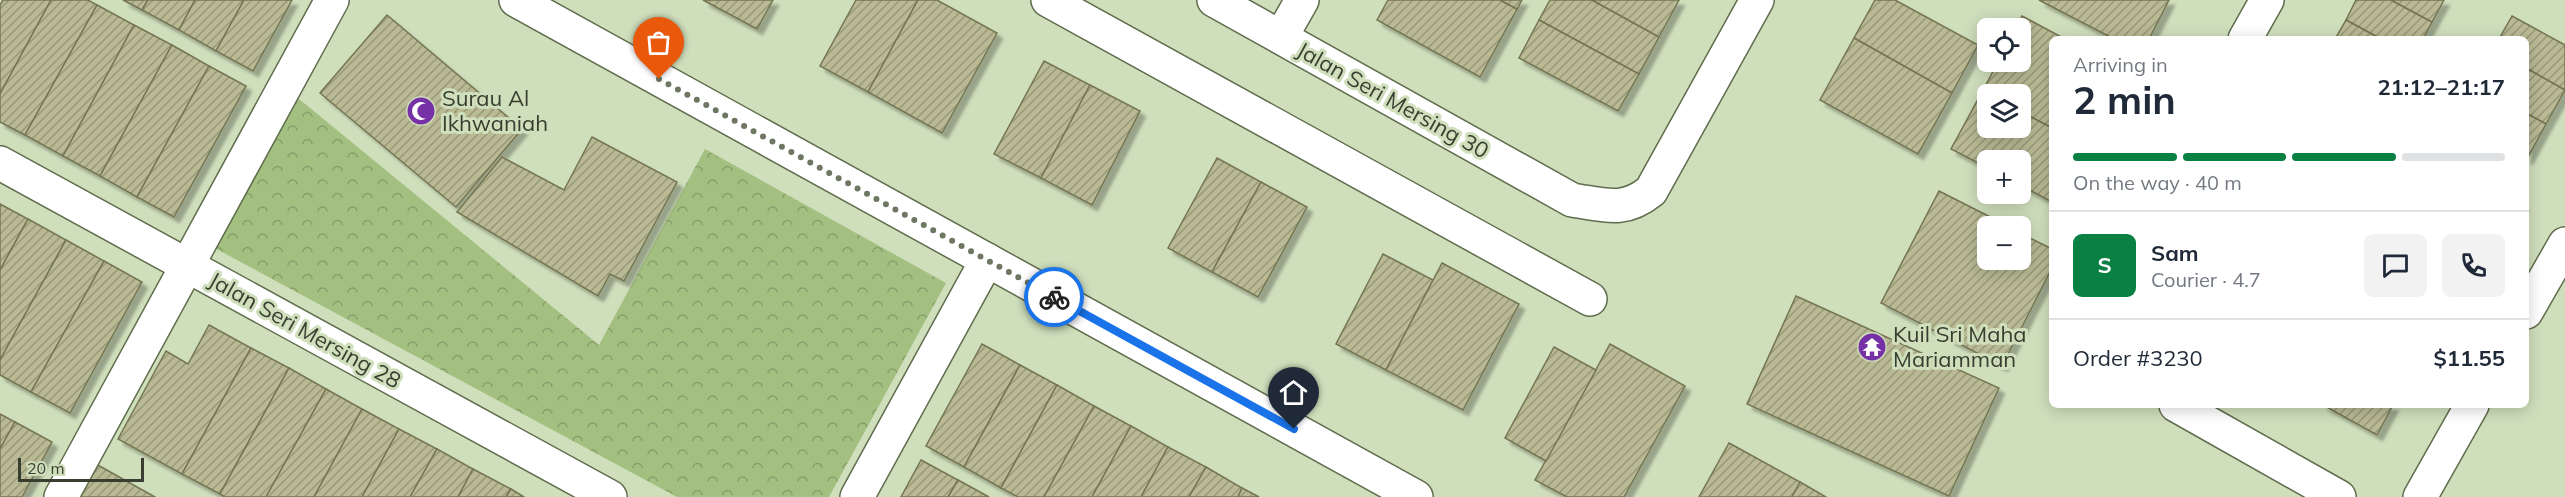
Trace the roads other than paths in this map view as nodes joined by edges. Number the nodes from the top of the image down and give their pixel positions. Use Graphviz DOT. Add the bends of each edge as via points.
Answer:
graph roads {
  1 [pos="332,0"];
  2 [pos="516,0"];
  3 [pos="1048,0"];
  4 [pos="1214,0"];
  5 [pos="1302,0"];
  6 [pos="1757,0"];
  7 [pos="2267,0"];
  8 [pos="2248,36"];
  9 [pos="1281,37"];
  10 [pos="0,163"];
  11 [pos="2565,244"];
  12 [pos="987,260"];
  13 [pos="187,265"];
  14 [pos="1590,299"];
  15 [pos="2529,307"];
  16 [pos="2181,408"];
  17 [pos="2470,408"];
  18 [pos="61,497"];
  19 [pos="610,497"];
  20 [pos="857,497"];
  21 [pos="1416,497"];
  22 [pos="2339,497"];
  23 [pos="2420,497"];
  1 -- 13 [label="street"];
  2 -- 12 [label="street"];
  3 -- 14 [label="street"];
  4 -- 9 [label="street, Jalan Seri Mersing 30"];
  5 -- 9 [label="street"];
  6 -- 9 [label="street, Jalan Seri Mersing 30" via="1651,191 1637,202 1617,207 1572,200"];
  7 -- 8 [label="street"];
  10 -- 13 [label="street, Jalan Seri Mersing 28"];
  11 -- 15 [label="street"];
  12 -- 20 [label="street"];
  12 -- 21 [label="street"];
  13 -- 18 [label="street"];
  13 -- 19 [label="street, Jalan Seri Mersing 28"];
  16 -- 22 [label="street"];
  17 -- 23 [label="street"];
}
